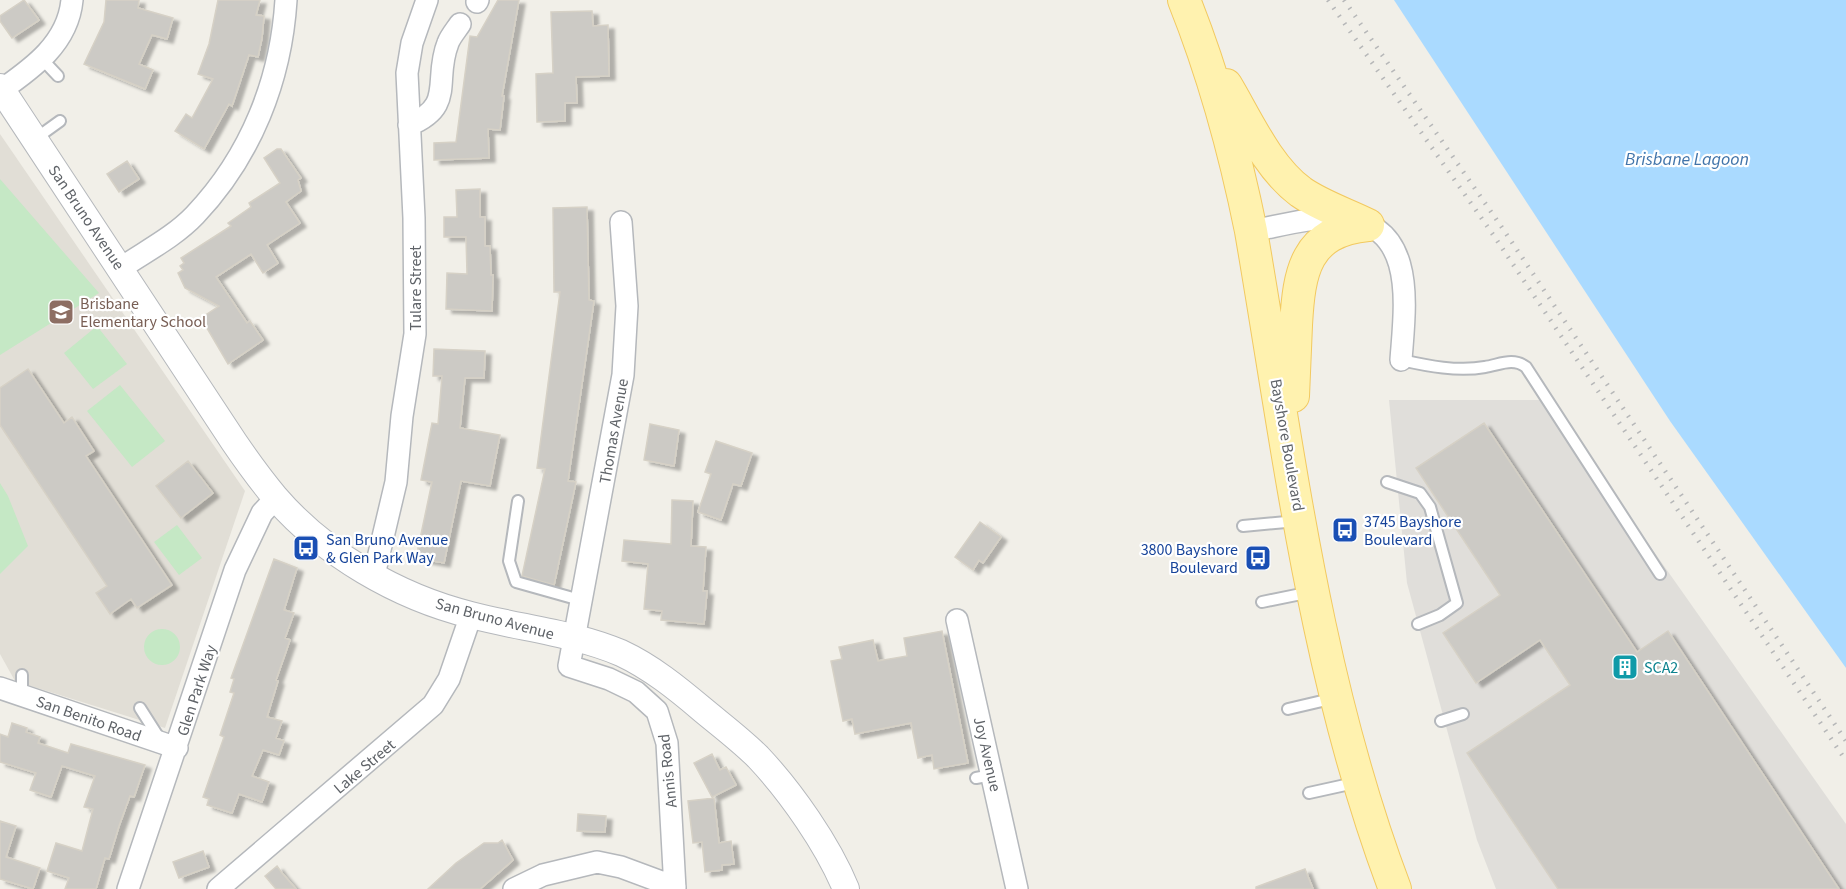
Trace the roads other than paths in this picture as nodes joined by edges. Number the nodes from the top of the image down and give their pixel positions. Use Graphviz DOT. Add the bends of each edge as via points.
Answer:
graph roads {
  1 [pos="72,0"];
  2 [pos="286,0"];
  3 [pos="427,0"];
  4 [pos="1184,0"];
  5 [pos="460,24"];
  6 [pos="1199,37"];
  7 [pos="42,59"];
  8 [pos="58,76"];
  9 [pos="1,89"];
  10 [pos="60,121"];
  11 [pos="409,125"];
  12 [pos="35,139"];
  13 [pos="621,222"];
  14 [pos="1368,225"];
  15 [pos="1251,231"];
  16 [pos="120,268"];
  17 [pos="1401,360"];
  18 [pos="1290,457"];
  19 [pos="1387,482"];
  20 [pos="276,498"];
  21 [pos="518,501"];
  22 [pos="1301,520"];
  23 [pos="1243,526"];
  24 [pos="1660,574"];
  25 [pos="374,575"];
  26 [pos="1313,592"];
  27 [pos="580,600"];
  28 [pos="1262,602"];
  29 [pos="471,615"];
  30 [pos="957,620"];
  31 [pos="1418,624"];
  32 [pos="573,638"];
  33 [pos="0,688"];
  34 [pos="1336,698"];
  35 [pos="140,708"];
  36 [pos="1288,709"];
  37 [pos="1463,714"];
  38 [pos="1441,721"];
  39 [pos="170,745"];
  40 [pos="1359,782"];
  41 [pos="1309,793"];
  42 [pos="675,888"];
  43 [pos="128,889"];
  44 [pos="218,889"];
  45 [pos="514,889"];
  46 [pos="846,889"];
  47 [pos="1017,889"];
  48 [pos="1395,889"];
  1 -- 7 [label="street" via="59,40"];
  2 -- 16 [label="street" via="282,42 268,98 236,160 195,215"];
  3 -- 11 [label="street, Tulare Street" via="412,43 407,73"];
  4 -- 6 [label="main road, Bayshore Boulevard"];
  5 -- 11 [label="street" via="447,44 438,104 428,117"];
  6 -- 14 [label="main road" via="1264,149 1290,182 1302,193"];
  6 -- 15 [label="main road, Bayshore Boulevard" via="1238,169"];
  7 -- 8 [label="lane"];
  7 -- 9 [label="street"];
  9 -- 12 [label="street, San Bruno Avenue"];
  10 -- 12 [label="lane"];
  11 -- 25 [label="street, Tulare Street" via="415,334 396,482"];
  12 -- 16 [label="street, San Bruno Avenue"];
  13 -- 27 [label="street, Thomas Avenue" via="627,306 623,375"];
  14 -- 15 [label="street" via="1336,218"];
  14 -- 17 [label="street" via="1384,236 1402,268 1405,285"];
  14 -- 18 [label="main road" via="1344,230 1320,243 1302,272"];
  15 -- 18 [label="main road, Bayshore Boulevard"];
  16 -- 20 [label="street, San Bruno Avenue" via="234,442"];
  17 -- 24 [label="lane" via="1486,372 1514,362 1526,367"];
  18 -- 22 [label="main road, Bayshore Boulevard"];
  19 -- 31 [label="lane" via="1420,493 1431,507 1457,603"];
  20 -- 25 [label="street, San Bruno Avenue" via="313,535"];
  20 -- 39 [label="street, Glen Park Way" via="262,513 244,548"];
  21 -- 27 [label="lane" via="509,561 516,582"];
  22 -- 23 [label="lane"];
  22 -- 26 [label="main road, Bayshore Boulevard"];
  25 -- 29 [label="street, San Bruno Avenue" via="434,603"];
  26 -- 28 [label="lane"];
  26 -- 34 [label="main road, Bayshore Boulevard"];
  27 -- 32 [label="street, Thomas Avenue"];
  29 -- 32 [label="street, San Bruno Avenue"];
  29 -- 44 [label="street, Lake Street" via="449,679 434,705"];
  30 -- 47 [label="street, Joy Avenue" via="984,777"];
  32 -- 42 [label="street, Annis Road" via="569,666 636,692 657,711 667,743"];
  32 -- 46 [label="street, San Bruno Avenue" via="644,665 748,748 814,831"];
  33 -- 39 [label="street, San Benito Road" via="22,685"];
  34 -- 36 [label="lane"];
  34 -- 40 [label="main road, Bayshore Boulevard"];
  35 -- 39 [label="lane"];
  37 -- 38 [label="lane"];
  39 -- 43 [label="street, Glen Park Way"];
  40 -- 41 [label="lane"];
  40 -- 48 [label="main road, Bayshore Boulevard"];
  42 -- 45 [label="street" via="597,862 543,875"];
}
